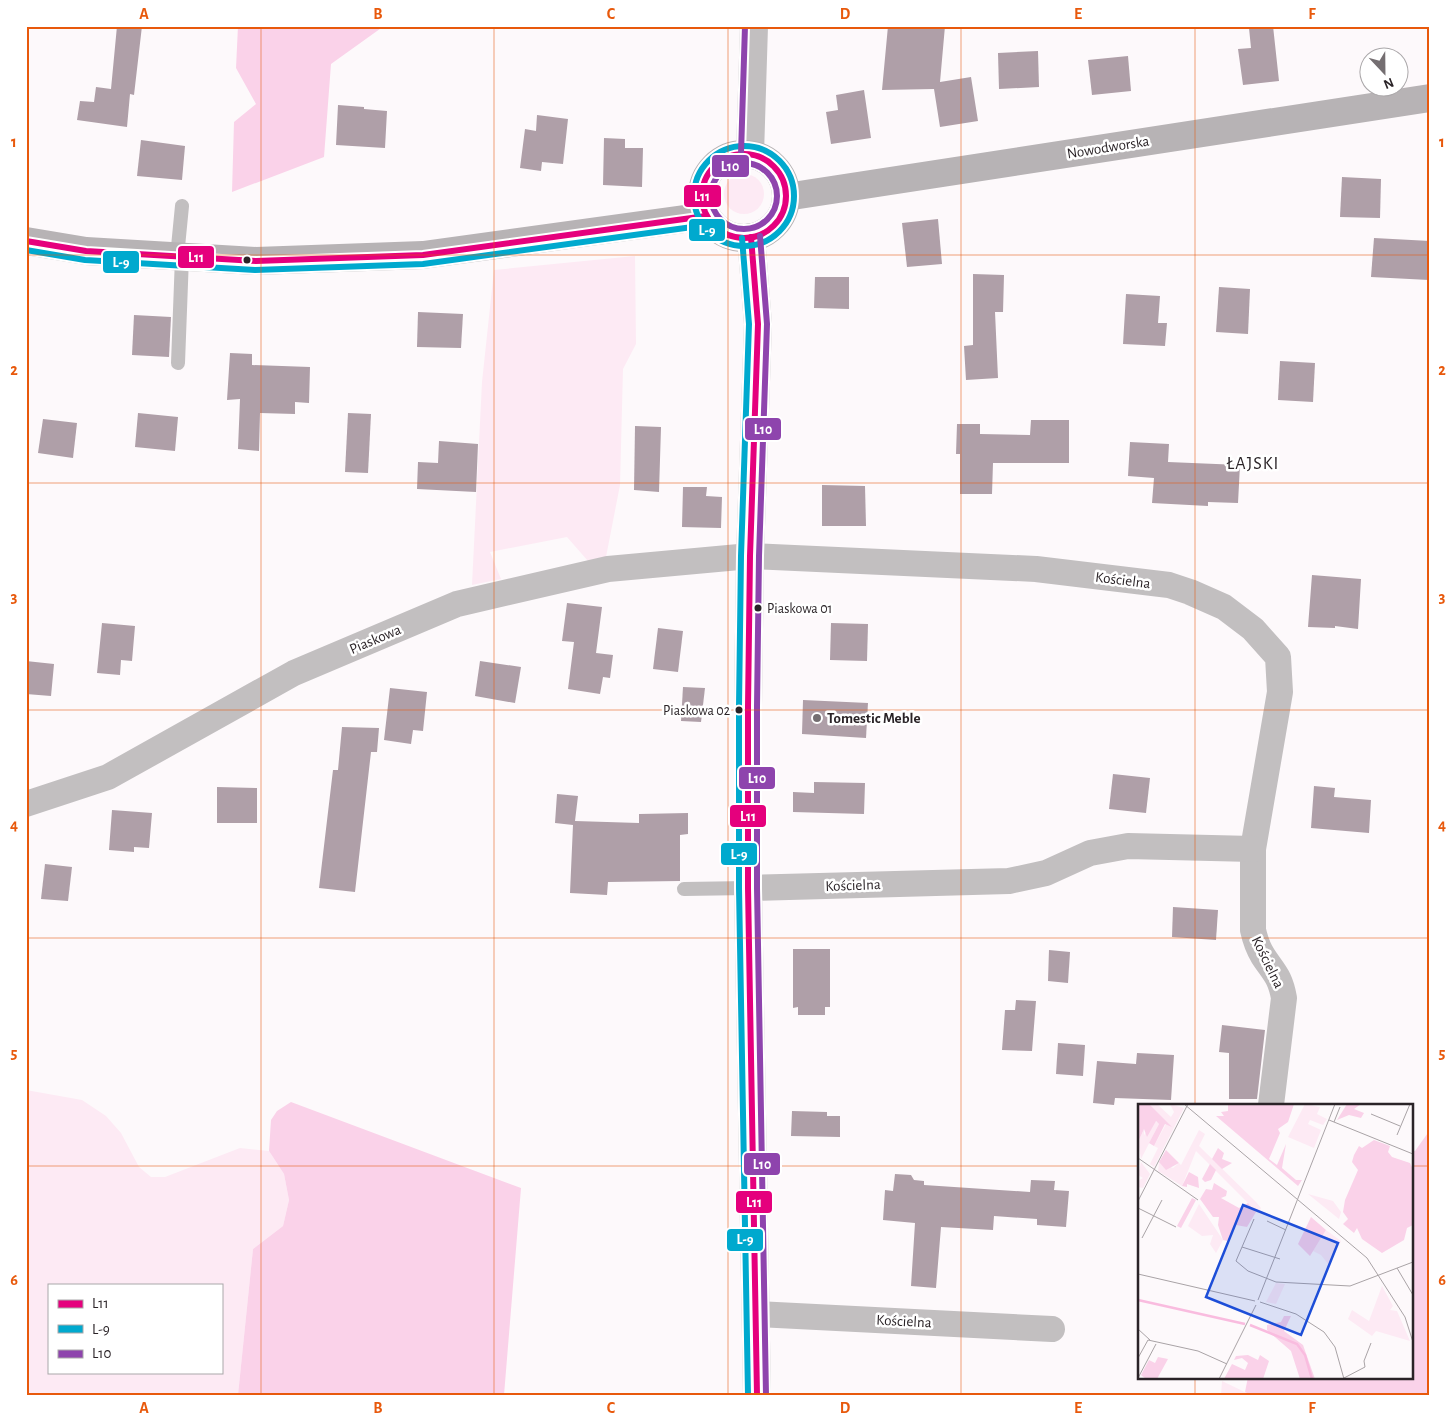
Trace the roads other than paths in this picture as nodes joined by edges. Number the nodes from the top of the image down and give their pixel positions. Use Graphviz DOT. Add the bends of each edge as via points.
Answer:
graph roads {
  1 [pos="754,26"];
  2 [pos="1430,98"];
  3 [pos="750,154"];
  4 [pos="786,197"];
  5 [pos="182,206"];
  6 [pos="706,216"];
  7 [pos="751,237"];
  8 [pos="26,241"];
  9 [pos="180,257"];
  10 [pos="178,363"];
  11 [pos="750,556"];
  12 [pos="26,804"];
  13 [pos="1253,849"];
  14 [pos="748,888"];
  15 [pos="684,889"];
  16 [pos="1271,1104"];
  17 [pos="756,1314"];
  18 [pos="1052,1329"];
  19 [pos="756,1395"];
  1 -- 3 [label="street"];
  2 -- 4 [label="main road, Nowodworska"];
  3 -- 4 [label="main road" via="775,168 784,184"];
  3 -- 6 [label="main road" via="732,155 713,166 703,183 702,200"];
  4 -- 7 [label="main road" via="777,222"];
  5 -- 9 [label="lane"];
  6 -- 7 [label="main road" via="726,234"];
  6 -- 9 [label="main road" via="423,255 256,261"];
  7 -- 11 [label="street" via="758,324"];
  8 -- 9 [label="main road" via="86,251"];
  9 -- 10 [label="lane"];
  11 -- 12 [label="street, Piaskowa" via="608,569 457,604 294,673 108,777"];
  11 -- 13 [label="street, Kościelna" via="1036,569 1168,585 1224,607 1253,629 1278,657 1280,692"];
  11 -- 14 [label="street"];
  13 -- 14 [label="street, Kościelna" via="1128,846 1090,853 1046,873 1009,881"];
  13 -- 16 [label="street, Kościelna" via="1253,930 1256,943 1282,984 1284,998"];
  14 -- 15 [label="lane"];
  14 -- 17 [label="street"];
  17 -- 18 [label="street, Kościelna"];
  17 -- 19 [label="street"];
}
